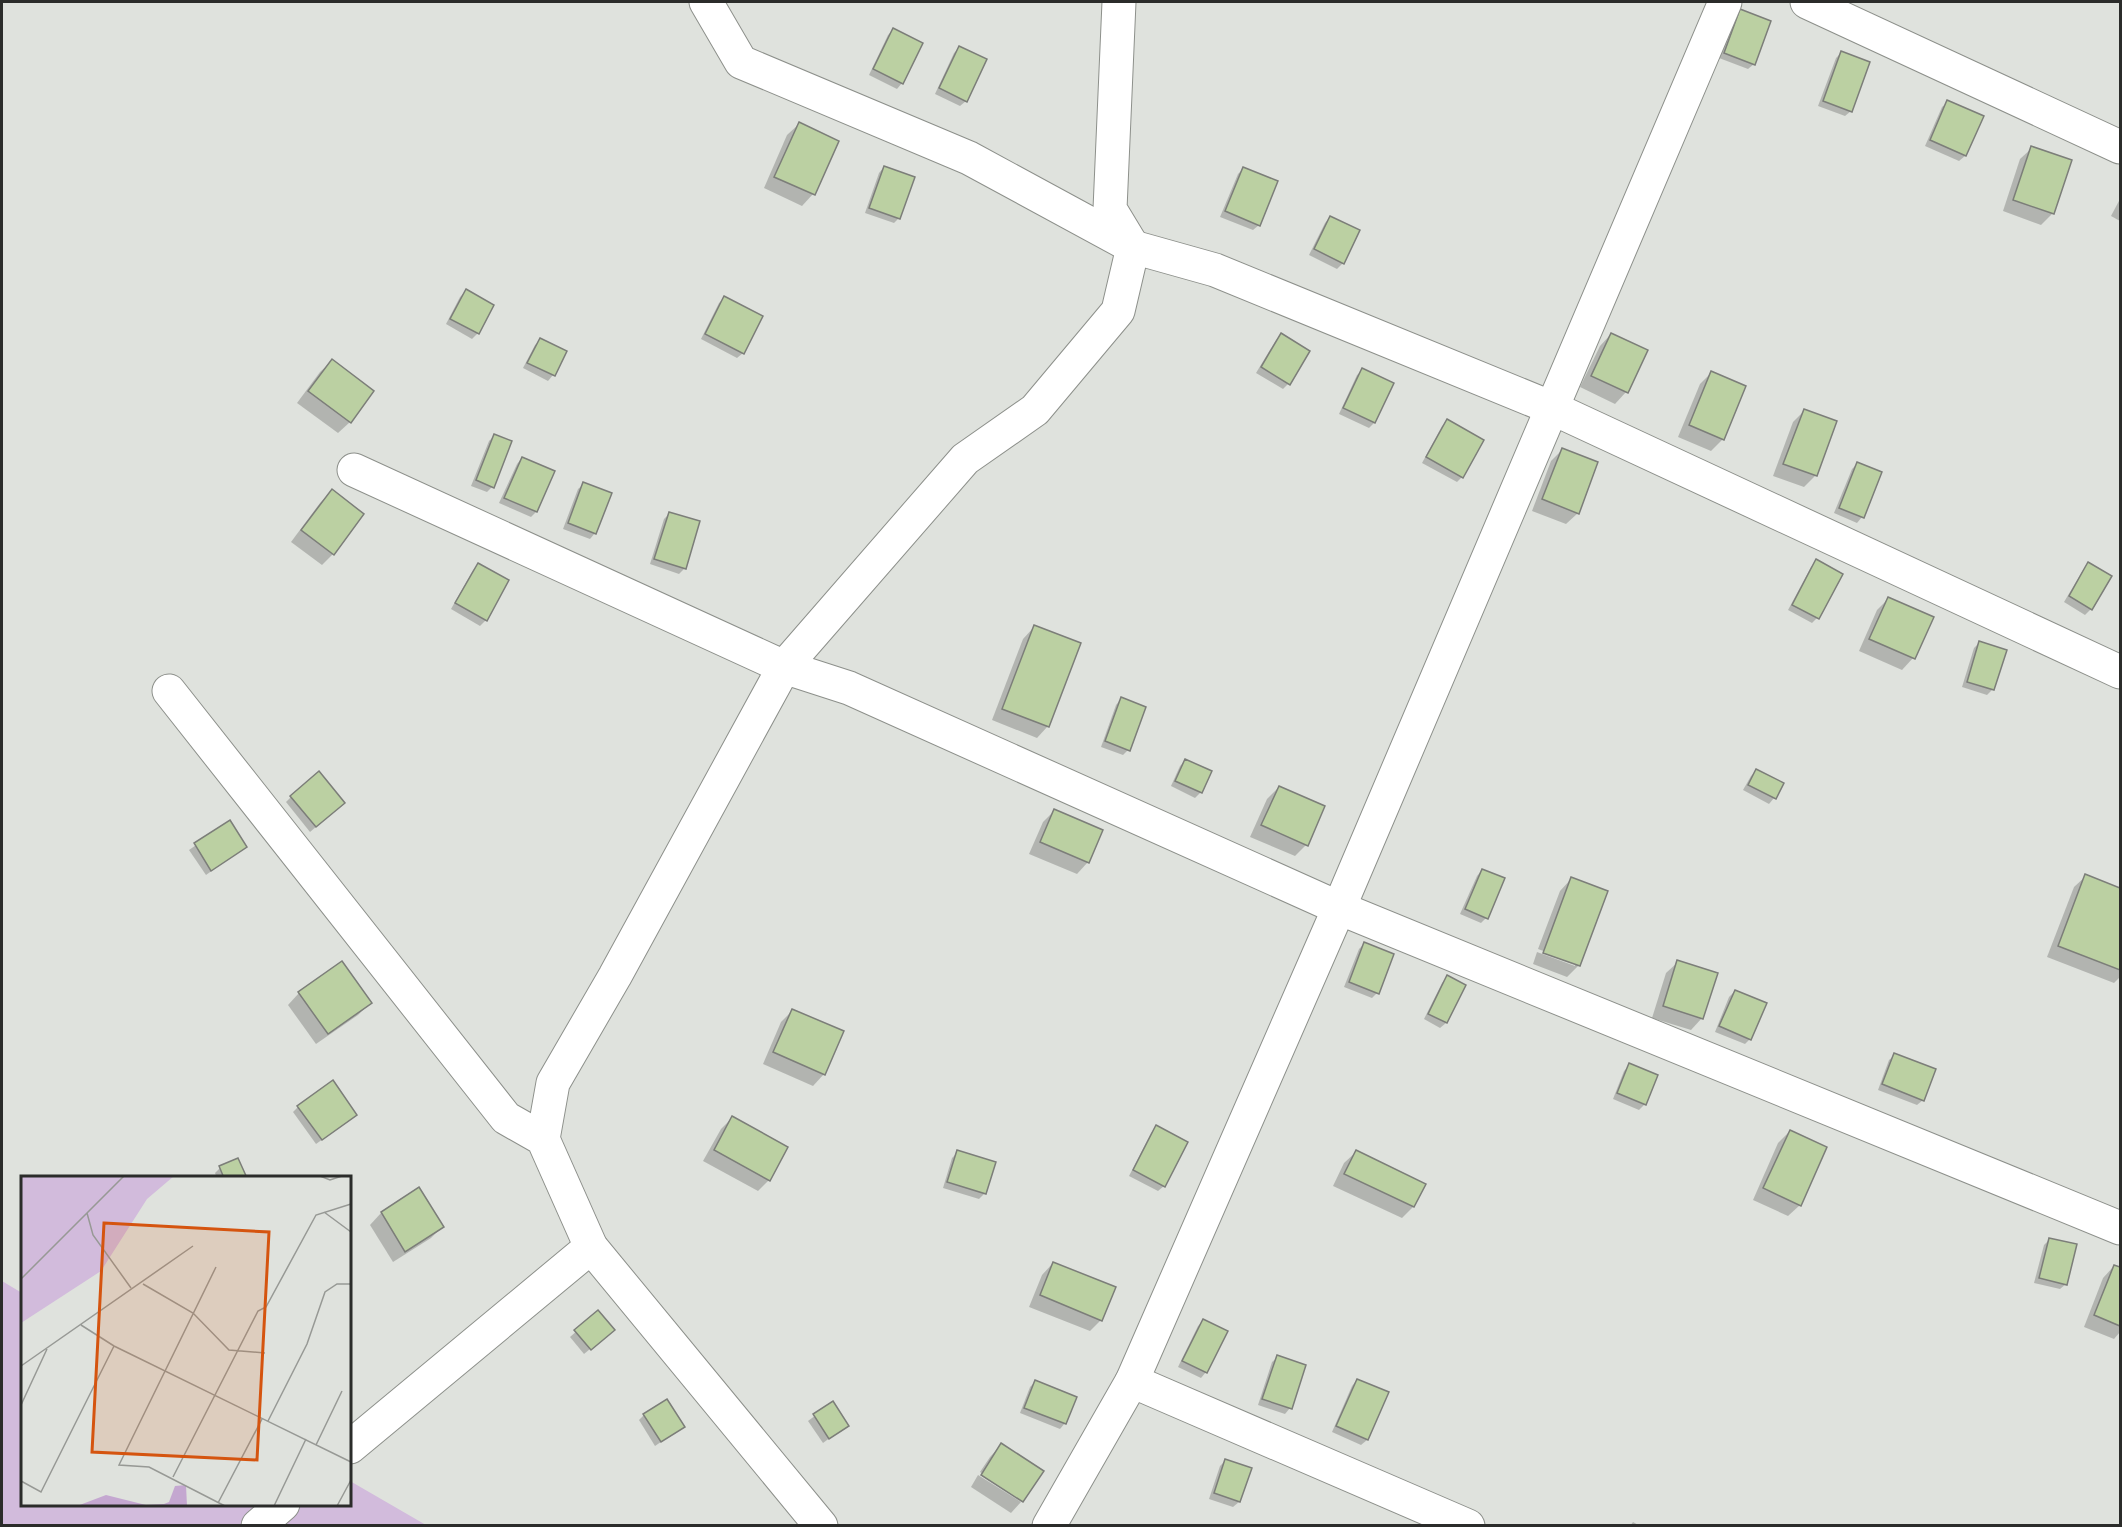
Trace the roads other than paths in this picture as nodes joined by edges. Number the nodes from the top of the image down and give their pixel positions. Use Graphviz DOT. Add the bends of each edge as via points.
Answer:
graph roads {
  1 [pos="706,2"];
  2 [pos="1119,2"];
  3 [pos="1725,2"];
  4 [pos="1807,2"];
  5 [pos="2121,147"];
  6 [pos="1133,247"];
  7 [pos="1552,408"];
  8 [pos="354,470"];
  9 [pos="784,667"];
  10 [pos="2121,672"];
  11 [pos="169,691"];
  12 [pos="1339,909"];
  13 [pos="543,1139"];
  14 [pos="2121,1228"];
  15 [pos="591,1247"];
  16 [pos="1132,1381"];
  17 [pos="351,1447"];
  18 [pos="281,1506"];
  19 [pos="258,1526"];
  20 [pos="821,1526"];
  21 [pos="1049,1526"];
  22 [pos="1468,1526"];
  1 -- 6 [label="lane" via="741,62 969,158"];
  2 -- 6 [label="lane" via="1110,209"];
  3 -- 7 [label="lane"];
  4 -- 5 [label="lane"];
  6 -- 7 [label="lane" via="1215,270"];
  6 -- 9 [label="lane" via="1118,311 1035,410 965,459"];
  7 -- 10 [label="lane"];
  7 -- 12 [label="lane"];
  8 -- 9 [label="lane"];
  9 -- 12 [label="lane" via="849,688"];
  9 -- 13 [label="lane" via="554,1083"];
  11 -- 13 [label="lane" via="506,1118"];
  12 -- 14 [label="lane"];
  12 -- 16 [label="lane"];
  13 -- 15 [label="lane"];
  15 -- 17 [label="lane"];
  15 -- 20 [label="lane"];
  16 -- 21 [label="lane"];
  16 -- 22 [label="lane"];
  18 -- 19 [label="lane"];
}
